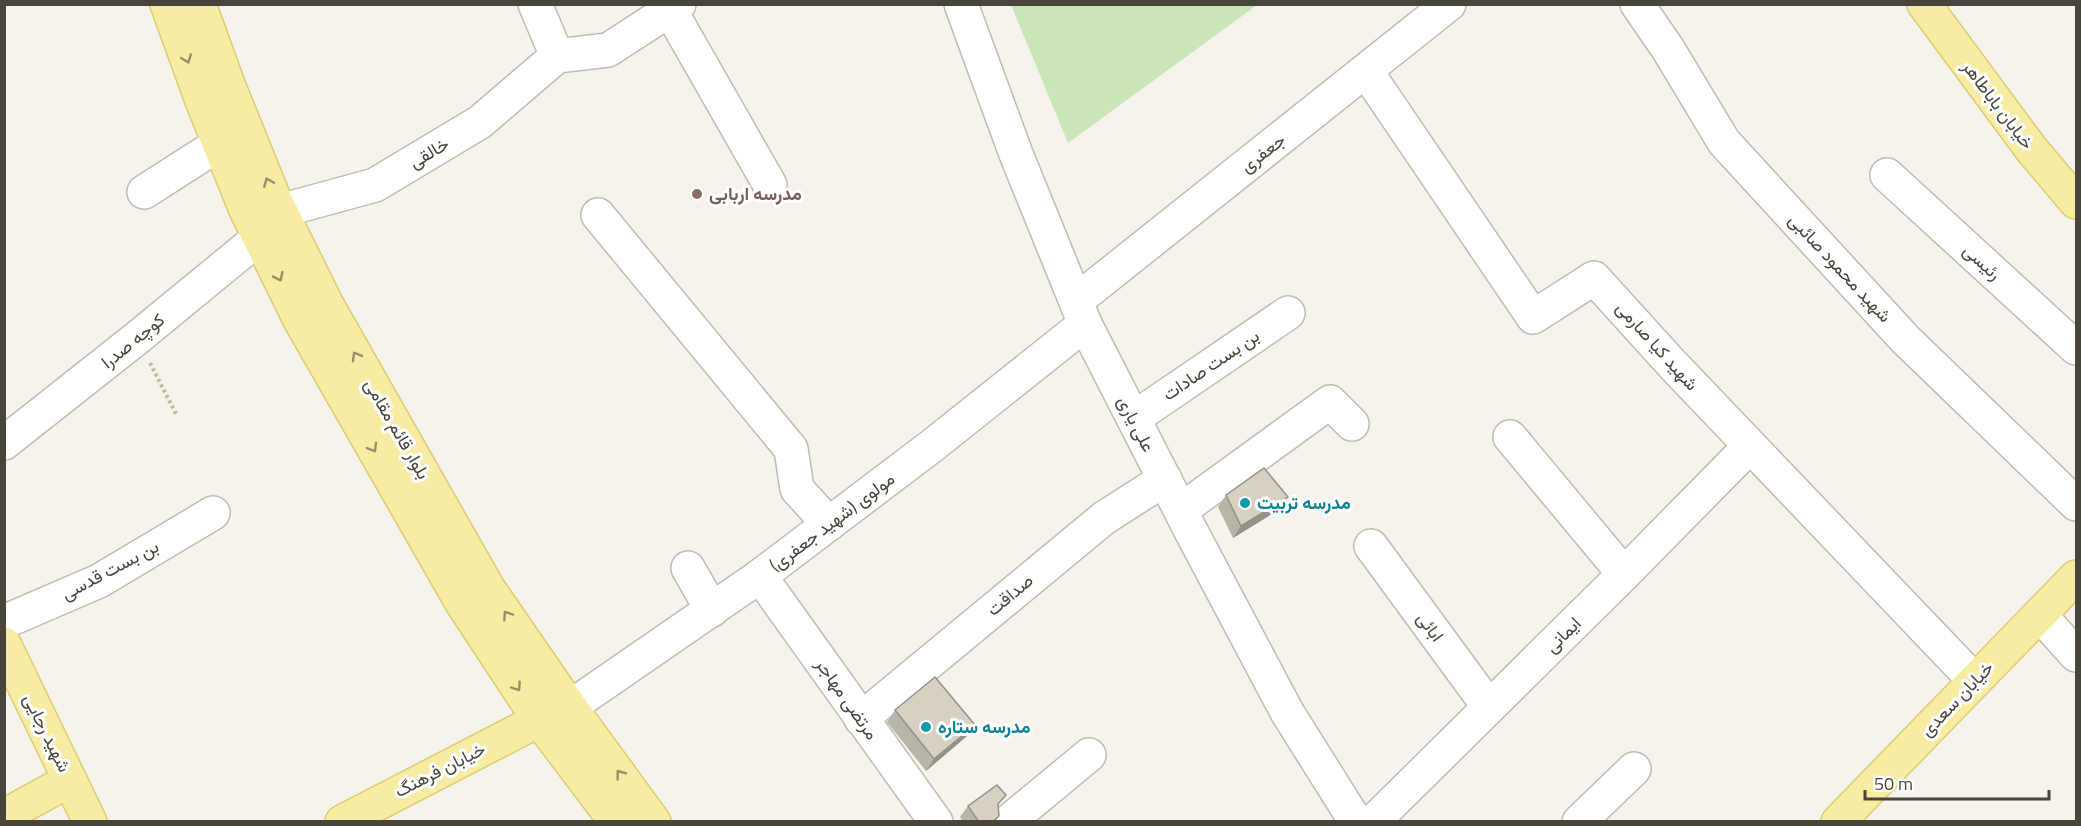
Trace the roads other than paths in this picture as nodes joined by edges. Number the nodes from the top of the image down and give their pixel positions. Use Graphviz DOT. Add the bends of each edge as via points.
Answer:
graph roads {
  1 [pos="167,4"];
  2 [pos="199,4"];
  3 [pos="535,4"];
  4 [pos="961,4"];
  5 [pos="1449,4"];
  6 [pos="1637,4"];
  7 [pos="1924,4"];
  8 [pos="675,7"];
  9 [pos="557,56"];
  10 [pos="1366,71"];
  11 [pos="215,92"];
  12 [pos="219,144"];
  13 [pos="1887,175"];
  14 [pos="770,185"];
  15 [pos="144,192"];
  16 [pos="2076,202"];
  17 [pos="280,211"];
  18 [pos="598,215"];
  19 [pos="260,237"];
  20 [pos="1081,313"];
  21 [pos="1288,313"];
  22 [pos="2076,348"];
  23 [pos="1134,418"];
  24 [pos="1352,424"];
  25 [pos="1510,437"];
  26 [pos="4,443"];
  27 [pos="1750,446"];
  28 [pos="1165,479"];
  29 [pos="2076,504"];
  30 [pos="1181,510"];
  31 [pos="213,513"];
  32 [pos="829,524"];
  33 [pos="1371,546"];
  34 [pos="688,568"];
  35 [pos="1624,574"];
  36 [pos="760,576"];
  37 [pos="2076,577"];
  38 [pos="712,610"];
  39 [pos="2040,615"];
  40 [pos="4,622"];
  41 [pos="7,654"];
  42 [pos="2076,655"];
  43 [pos="1975,681"];
  44 [pos="570,707"];
  45 [pos="1490,707"];
  46 [pos="861,719"];
  47 [pos="539,720"];
  48 [pos="1089,755"];
  49 [pos="1634,769"];
  50 [pos="70,780"];
  51 [pos="4,816"];
  52 [pos="90,822"];
  53 [pos="342,822"];
  54 [pos="616,822"];
  55 [pos="654,822"];
  56 [pos="936,822"];
  57 [pos="1008,822"];
  58 [pos="1356,822"];
  59 [pos="1373,822"];
  60 [pos="1579,822"];
  61 [pos="1838,822"];
  1 -- 11 [label="main road, بلوار قائم مقامی, one-way"];
  2 -- 11 [label="main road, بلوار قائم مقامی"];
  3 -- 9 [label="street"];
  4 -- 20 [label="street, علی یاری" via="1016,154"];
  5 -- 10 [label="street, جعفری"];
  6 -- 29 [label="street, شهید محمود صائبی" via="1724,142 1905,339"];
  7 -- 16 [label="main road, خیابان باباطاهر" via="2032,150"];
  8 -- 9 [label="street" via="608,50"];
  8 -- 14 [label="street"];
  9 -- 17 [label="street, خالقی" via="480,122 375,185"];
  10 -- 20 [label="street, جعفری"];
  10 -- 27 [label="street, شهید کیا صارمی" via="1533,316 1594,278"];
  11 -- 12 [label="main road, بلوار قائم مقامی"];
  17 -- 11 [label="main road, بلوار قائم مقامی, one-way"];
  12 -- 15 [label="street"];
  12 -- 19 [label="main road, بلوار قائم مقامی"];
  13 -- 22 [label="street, رئیسی"];
  44 -- 17 [label="main road, بلوار قائم مقامی, one-way" via="488,588 327,305"];
  18 -- 32 [label="street" via="791,449 797,489"];
  19 -- 26 [label="street, کوچه صدرا"];
  19 -- 47 [label="main road, بلوار قائم مقامی, one-way" via="300,320 462,603"];
  20 -- 23 [label="street, علی یاری"];
  20 -- 32 [label="street, مولوی (شهید جعفری)"];
  21 -- 23 [label="street, بن بست صادات"];
  23 -- 28 [label="street, علی یاری"];
  24 -- 30 [label="street" via="1330,402"];
  25 -- 35 [label="street"];
  27 -- 35 [label="street, ایمانی"];
  27 -- 43 [label="street, شهید کیا صارمی"];
  28 -- 30 [label="street, علی یاری"];
  28 -- 46 [label="street, صداقت" via="1104,518"];
  30 -- 58 [label="street, علی یاری" via="1287,712"];
  31 -- 40 [label="street, بن بست قدسی" via="99,581"];
  32 -- 36 [label="street, مولوی (شهید جعفری)"];
  33 -- 45 [label="street, ابائی"];
  34 -- 38 [label="street"];
  35 -- 45 [label="street, ایمانی"];
  36 -- 38 [label="street, مولوی (شهید جعفری)"];
  36 -- 46 [label="street, مرتضی مهاجر"];
  37 -- 39 [label="main road, خیابان سعدی"];
  38 -- 44 [label="street, مولوی (شهید جعفری)"];
  39 -- 42 [label="street"];
  39 -- 43 [label="main road, خیابان سعدی"];
  41 -- 50 [label="main road, شهید رجایی"];
  43 -- 61 [label="main road, خیابان سعدی"];
  55 -- 44 [label="main road, بلوار قائم مقامی, one-way"];
  45 -- 59 [label="street, ایمانی"];
  46 -- 56 [label="street, مرتضی مهاجر"];
  47 -- 53 [label="main road, خیابان فرهنگ"];
  47 -- 54 [label="main road, بلوار قائم مقامی"];
  48 -- 57 [label="street"];
  49 -- 60 [label="street"];
  50 -- 51 [label="main road"];
  50 -- 52 [label="main road, شهید رجایی"];
}
